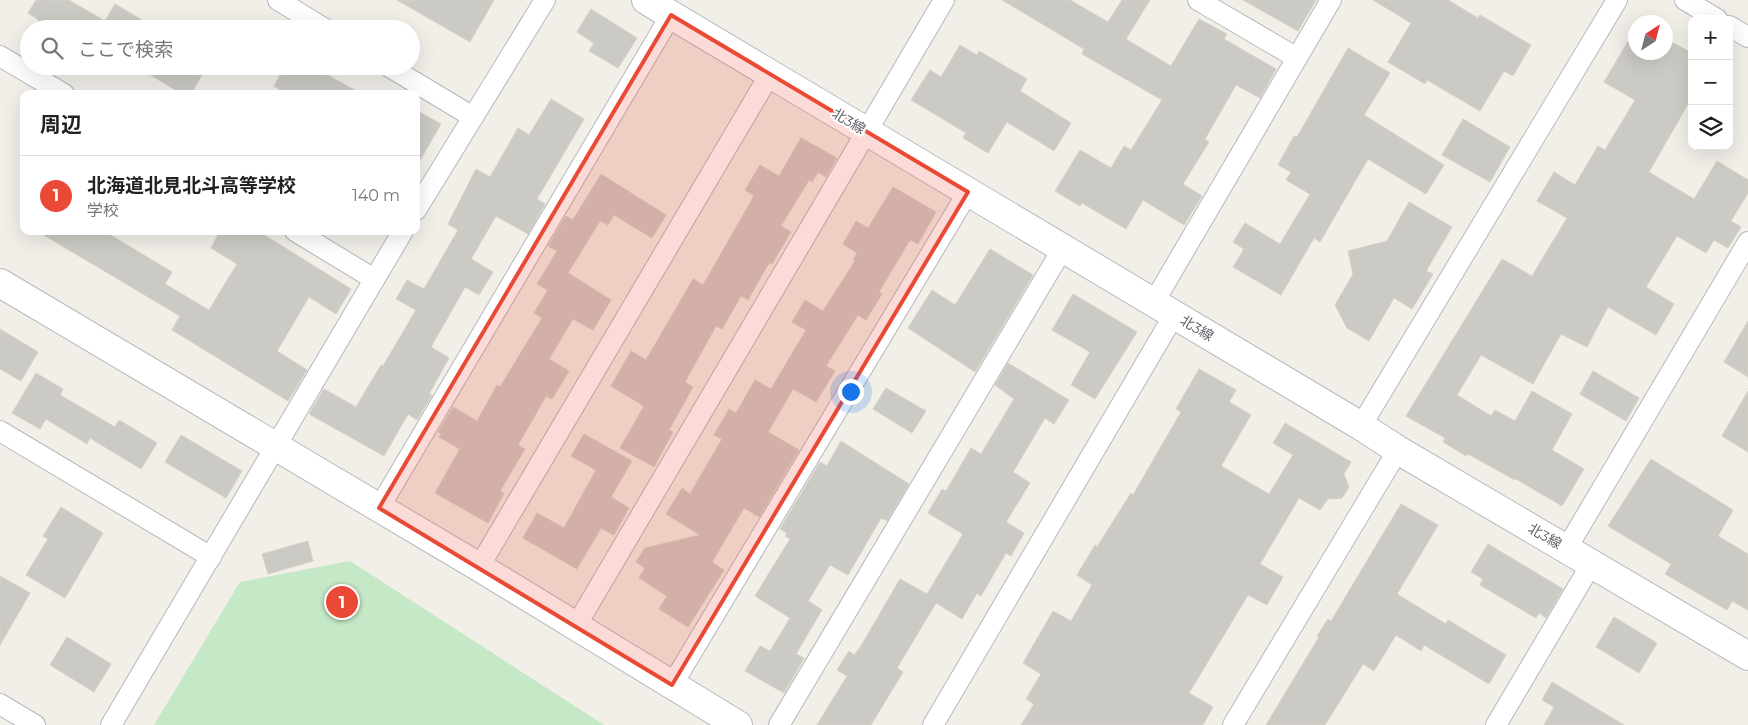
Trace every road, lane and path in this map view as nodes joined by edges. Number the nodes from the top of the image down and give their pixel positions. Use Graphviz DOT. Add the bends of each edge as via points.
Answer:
graph roads {
  1 [pos="278,0"];
  2 [pos="545,0"];
  3 [pos="646,0"];
  4 [pos="944,0"];
  5 [pos="1198,0"];
  6 [pos="1331,0"];
  7 [pos="1617,0"];
  8 [pos="1685,0"];
  9 [pos="671,15"];
  10 [pos="1710,15"];
  11 [pos="311,20"];
  12 [pos="1733,28"];
  13 [pos="1748,37"];
  14 [pos="0,56"];
  15 [pos="1297,58"];
  16 [pos="20,68"];
  17 [pos="770,74"];
  18 [pos="32,75"];
  19 [pos="403,75"];
  20 [pos="57,90"];
  21 [pos="473,117"];
  22 [pos="868,132"];
  23 [pos="968,192"];
  24 [pos="420,203"];
  25 [pos="301,235"];
  26 [pos="401,235"];
  27 [pos="1748,242"];
  28 [pos="1063,248"];
  29 [pos="374,279"];
  30 [pos="0,283"];
  31 [pos="1164,309"];
  32 [pos="1361,426"];
  33 [pos="0,431"];
  34 [pos="277,447"];
  35 [pos="1398,450"];
  36 [pos="379,508"];
  37 [pos="1567,548"];
  38 [pos="210,556"];
  39 [pos="1592,563"];
  40 [pos="479,567"];
  41 [pos="576,626"];
  42 [pos="1748,656"];
  43 [pos="672,685"];
  44 [pos="0,704"];
  45 [pos="35,725"];
  46 [pos="111,725"];
  47 [pos="738,725"];
  48 [pos="779,725"];
  49 [pos="934,725"];
  50 [pos="1233,725"];
  51 [pos="1496,725"];
  1 -- 11 [label="street"];
  2 -- 21 [label="street"];
  3 -- 9 [label="street, 北3線"];
  4 -- 22 [label="street"];
  5 -- 15 [label="street"];
  6 -- 15 [label="street"];
  7 -- 32 [label="street"];
  8 -- 10 [label="street"];
  9 -- 17 [label="street, 北3線"];
  9 -- 36 [label="street"];
  12 -- 13 [label="street"];
  14 -- 16 [label="street"];
  15 -- 31 [label="street"];
  17 -- 22 [label="street, 北3線"];
  17 -- 40 [label="street"];
  18 -- 20 [label="street"];
  19 -- 21 [label="street"];
  21 -- 24 [label="street"];
  22 -- 23 [label="street, 北3線"];
  22 -- 41 [label="street"];
  23 -- 28 [label="street, 北3線"];
  23 -- 43 [label="street"];
  25 -- 29 [label="street"];
  26 -- 29 [label="street"];
  27 -- 37 [label="street"];
  28 -- 31 [label="street, 北3線"];
  28 -- 48 [label="street"];
  29 -- 34 [label="street"];
  30 -- 34 [label="street"];
  31 -- 32 [label="street, 北3線"];
  31 -- 49 [label="street"];
  32 -- 35 [label="street, 北3線"];
  33 -- 38 [label="street"];
  34 -- 36 [label="street"];
  34 -- 38 [label="street"];
  35 -- 37 [label="street, 北3線"];
  35 -- 50 [label="street"];
  36 -- 40 [label="street"];
  37 -- 39 [label="street, 北3線"];
  38 -- 46 [label="street"];
  39 -- 42 [label="street, 北3線"];
  39 -- 51 [label="street"];
  40 -- 41 [label="street"];
  41 -- 43 [label="street"];
  43 -- 47 [label="street"];
  44 -- 45 [label="street"];
}
